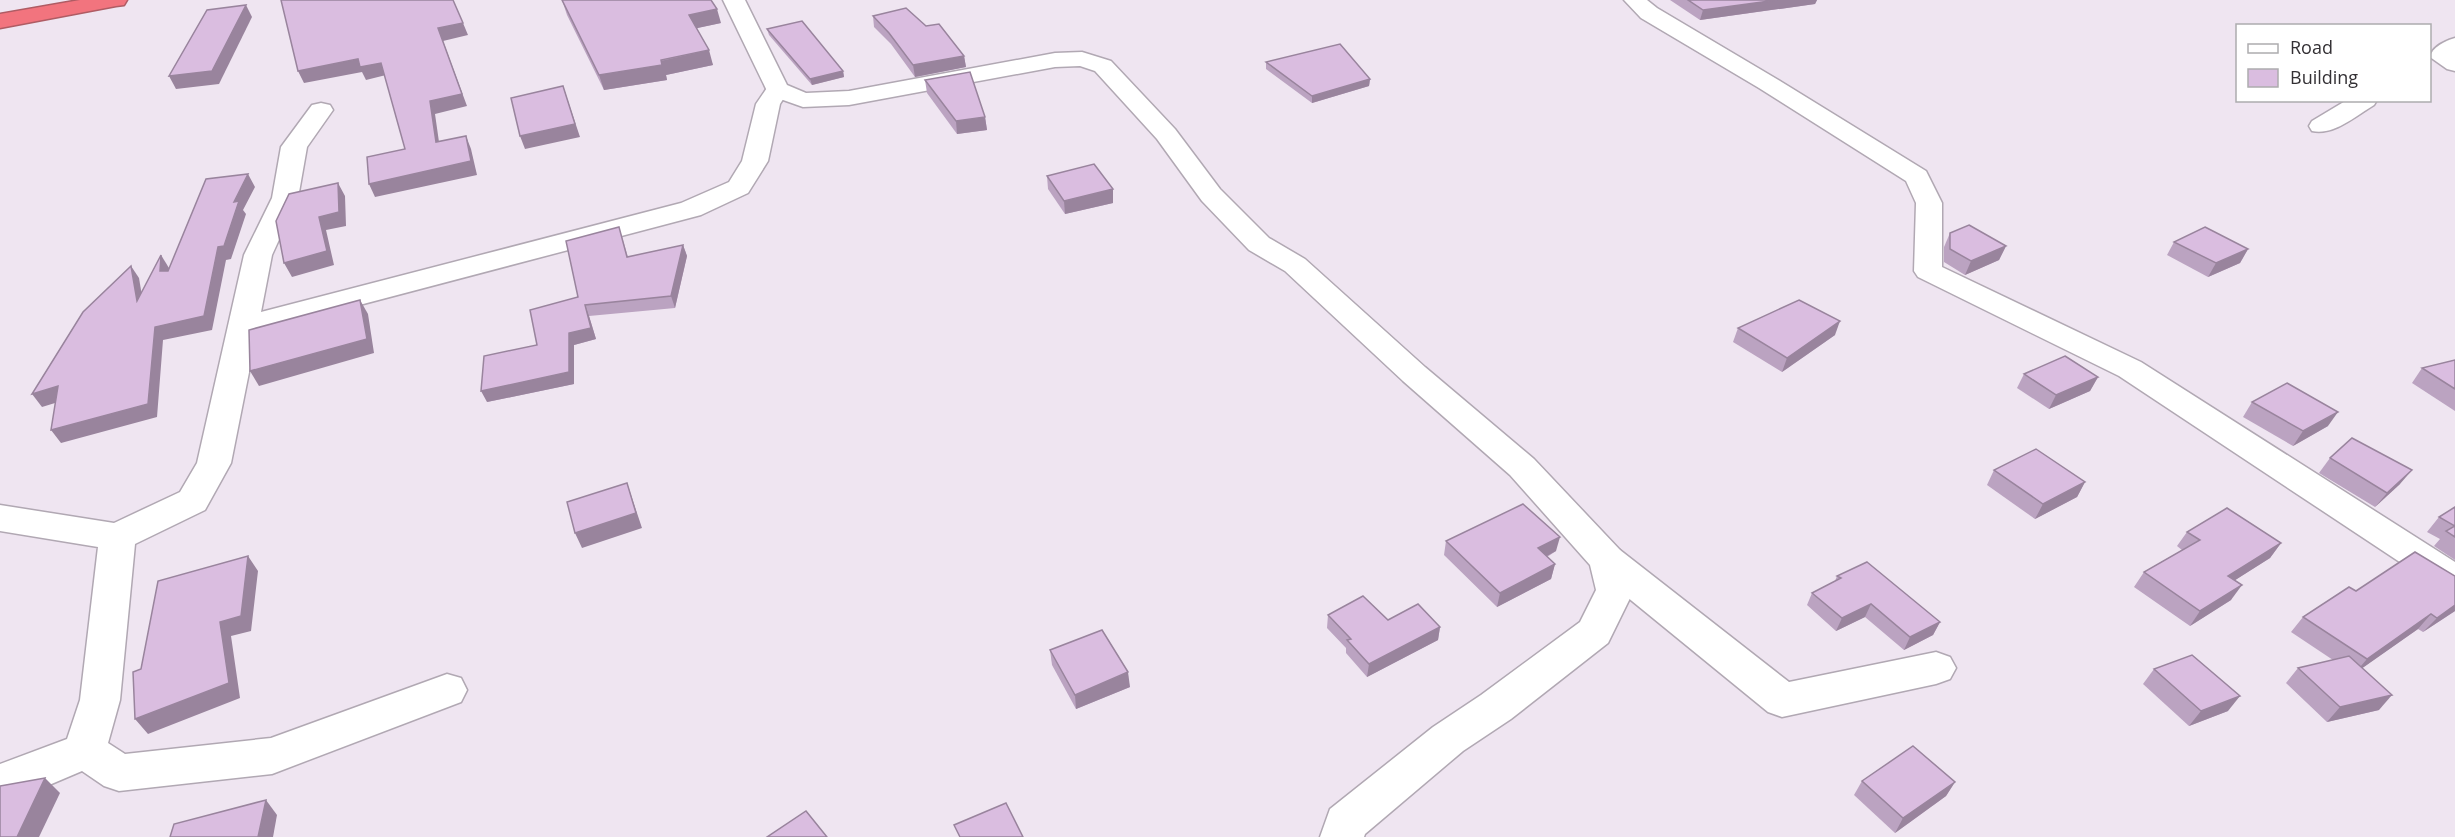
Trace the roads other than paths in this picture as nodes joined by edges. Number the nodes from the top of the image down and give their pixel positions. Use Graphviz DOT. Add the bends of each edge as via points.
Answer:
graph roads {
  1 [pos="117,0"];
  2 [pos="734,0"];
  3 [pos="1635,0"];
  4 [pos="0,21"];
  5 [pos="783,98"];
  6 [pos="2362,102"];
  7 [pos="321,110"];
  8 [pos="2321,126"];
  9 [pos="243,326"];
  10 [pos="0,518"];
  11 [pos="117,537"];
  12 [pos="1606,560"];
  13 [pos="2455,580"];
  14 [pos="1936,668"];
  15 [pos="447,690"];
  16 [pos="85,750"];
  17 [pos="0,783"];
  18 [pos="1342,837"];
  1 -- 4 [label="highway"];
  2 -- 5 [label="street"];
  3 -- 13 [label="street" via="1649,13 1917,177 1929,203 1928,271 2130,369"];
  5 -- 9 [label="street" via="739,187 691,208"];
  5 -- 12 [label="street" via="849,98 1055,60 1082,59 1103,66 1166,134 1211,195 1259,243 1295,265 1522,467"];
  6 -- 8 [label="street"];
  7 -- 9 [label="street" via="294,147 285,198 258,255"];
  9 -- 11 [label="street" via="214,463 193,501"];
  10 -- 11 [label="street"];
  11 -- 16 [label="street" via="100,700"];
  12 -- 14 [label="street" via="1782,700"];
  12 -- 18 [label="street" via="1615,590 1594,632 1448,739 1346,823"];
  15 -- 16 [label="street" via="272,756 118,773"];
  16 -- 17 [label="street"];
}
